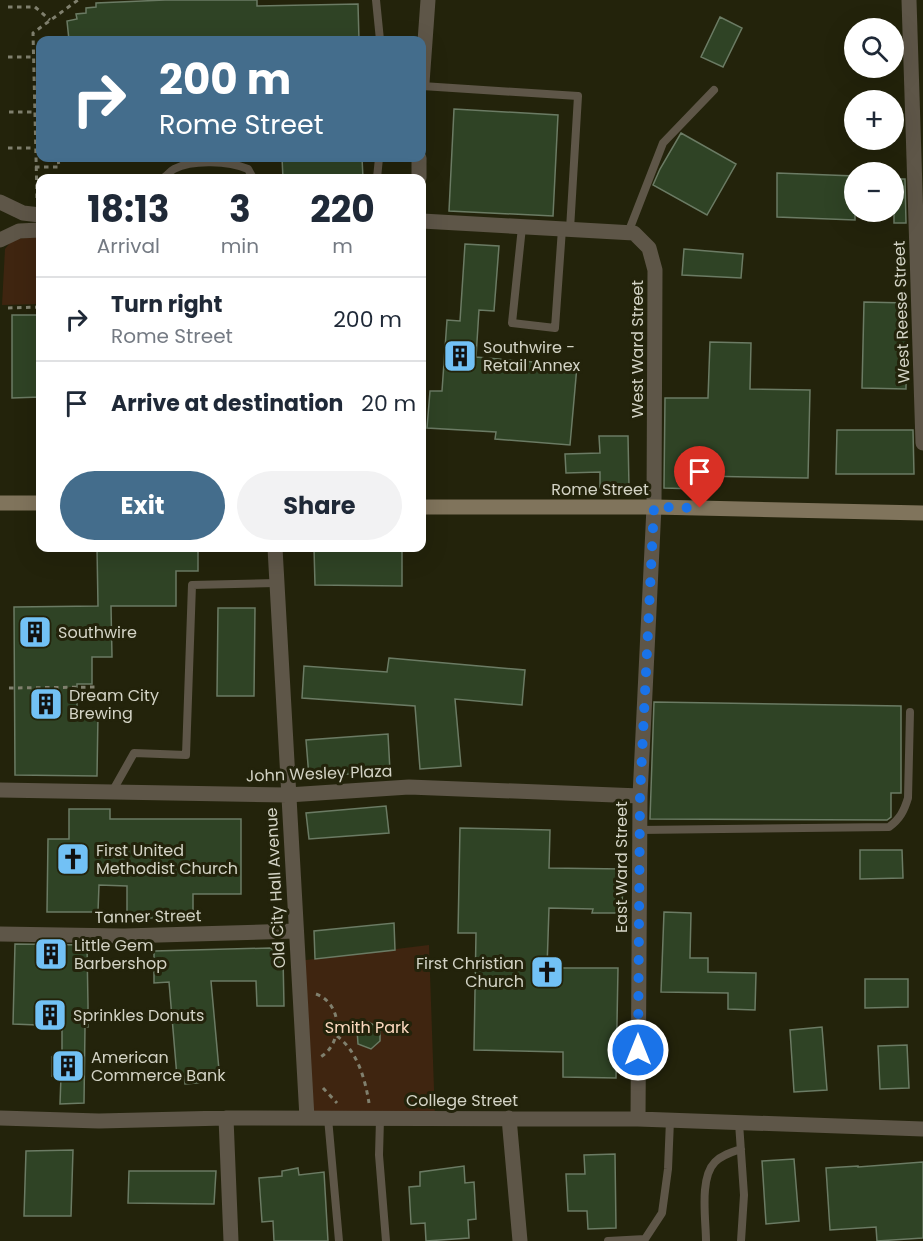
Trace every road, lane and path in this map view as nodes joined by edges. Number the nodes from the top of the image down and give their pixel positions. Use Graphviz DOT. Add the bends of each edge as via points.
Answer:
graph roads {
  1 [pos="78,0"];
  2 [pos="376,0"];
  3 [pos="428,0"];
  4 [pos="909,0"];
  5 [pos="8,7"];
  6 [pos="50,20"];
  7 [pos="380,36"];
  8 [pos="425,36"];
  9 [pos="9,57"];
  10 [pos="33,57"];
  11 [pos="426,85"];
  12 [pos="714,90"];
  13 [pos="9,112"];
  14 [pos="34,112"];
  15 [pos="34,132"];
  16 [pos="8,148"];
  17 [pos="34,148"];
  18 [pos="58,162"];
  19 [pos="34,167"];
  20 [pos="168,174"];
  21 [pos="251,174"];
  22 [pos="36,184"];
  23 [pos="0,202"];
  24 [pos="36,210"];
  25 [pos="426,221"];
  26 [pos="524,227"];
  27 [pos="566,229"];
  28 [pos="36,230"];
  29 [pos="628,233"];
  30 [pos="0,240"];
  31 [pos="36,307"];
  32 [pos="8,308"];
  33 [pos="923,442"];
  34 [pos="0,503"];
  35 [pos="36,503"];
  36 [pos="426,507"];
  37 [pos="654,507"];
  38 [pos="923,513"];
  39 [pos="275,552"];
  40 [pos="276,583"];
  41 [pos="99,687"];
  42 [pos="9,688"];
  43 [pos="910,712"];
  44 [pos="0,790"];
  45 [pos="112,792"];
  46 [pos="288,795"];
  47 [pos="640,796"];
  48 [pos="639,830"];
  49 [pos="296,931"];
  50 [pos="0,934"];
  51 [pos="300,991"];
  52 [pos="337,1036"];
  53 [pos="304,1067"];
  54 [pos="0,1118"];
  55 [pos="226,1118"];
  56 [pos="307,1118"];
  57 [pos="328,1118"];
  58 [pos="353,1118"];
  59 [pos="509,1118"];
  60 [pos="376,1119"];
  61 [pos="638,1119"];
  62 [pos="670,1120"];
  63 [pos="739,1123"];
  64 [pos="923,1129"];
  65 [pos="741,1149"];
  66 [pos="645,1240"];
  67 [pos="231,1241"];
  68 [pos="339,1241"];
  69 [pos="386,1241"];
  70 [pos="520,1241"];
  71 [pos="608,1241"];
  72 [pos="706,1241"];
  73 [pos="741,1241"];
  1 -- 6 [label="path"];
  2 -- 7 [label="lane"];
  3 -- 8 [label="street"];
  4 -- 33 [label="street, West Reese Street"];
  5 -- 6 [label="path" via="35,7"];
  6 -- 10 [label="path" via="33,33"];
  9 -- 10 [label="path"];
  10 -- 14 [label="path"];
  11 -- 27 [label="lane" via="578,96"];
  12 -- 29 [label="lane" via="663,143"];
  13 -- 14 [label="path"];
  14 -- 15 [label="path"];
  15 -- 17 [label="path"];
  16 -- 17 [label="path"];
  17 -- 19 [label="path"];
  18 -- 19 [label="path" via="59,167"];
  19 -- 22 [label="path"];
  20 -- 21 [label="lane" via="191,164 232,163"];
  23 -- 24 [label="street" via="23,213"];
  25 -- 26 [label="street"];
  26 -- 27 [label="street"];
  26 -- 27 [label="lane" via="512,323 555,328"];
  27 -- 29 [label="street"];
  28 -- 30 [label="street" via="19,231"];
  29 -- 37 [label="street, West Ward Street" via="634,233 649,248 655,270"];
  31 -- 32 [label="path"];
  34 -- 35 [label="street"];
  36 -- 37 [label="street, Rome Street"];
  37 -- 38 [label="street, Rome Street"];
  37 -- 47 [label="street, East Ward Street"];
  39 -- 40 [label="street, Old City Hall Avenue"];
  40 -- 45 [label="lane" via="192,585 186,755 134,753"];
  40 -- 46 [label="street, Old City Hall Avenue"];
  41 -- 42 [label="path"];
  43 -- 48 [label="lane" via="908,798 897,822 889,827"];
  44 -- 45 [label="street, John Wesley Plaza"];
  45 -- 46 [label="street, John Wesley Plaza"];
  46 -- 47 [label="street, John Wesley Plaza" via="409,787"];
  46 -- 49 [label="street, Old City Hall Avenue"];
  47 -- 48 [label="street, East Ward Street"];
  48 -- 61 [label="street, East Ward Street"];
  49 -- 50 [label="street, Tanner Street" via="124,936"];
  49 -- 51 [label="street, Old City Hall Avenue"];
  51 -- 52 [label="path" via="328,1001"];
  51 -- 53 [label="street, Old City Hall Avenue"];
  52 -- 53 [label="path" via="324,1056"];
  52 -- 60 [label="path" via="347,1044 358,1064"];
  53 -- 56 [label="street, Old City Hall Avenue"];
  53 -- 58 [label="path"];
  54 -- 55 [label="street, College Street"];
  55 -- 56 [label="street, College Street"];
  55 -- 67 [label="street"];
  56 -- 57 [label="street, College Street"];
  57 -- 58 [label="street, College Street"];
  57 -- 68 [label="lane"];
  58 -- 60 [label="street, College Street"];
  59 -- 60 [label="street, College Street"];
  59 -- 61 [label="street, College Street"];
  59 -- 70 [label="street"];
  60 -- 69 [label="lane"];
  61 -- 62 [label="street, College Street"];
  62 -- 63 [label="street, College Street"];
  62 -- 66 [label="lane" via="662,1213"];
  63 -- 64 [label="street, College Street"];
  63 -- 65 [label="lane"];
  65 -- 72 [label="lane" via="714,1163 708,1175"];
  65 -- 73 [label="lane"];
  66 -- 71 [label="lane"];
}
